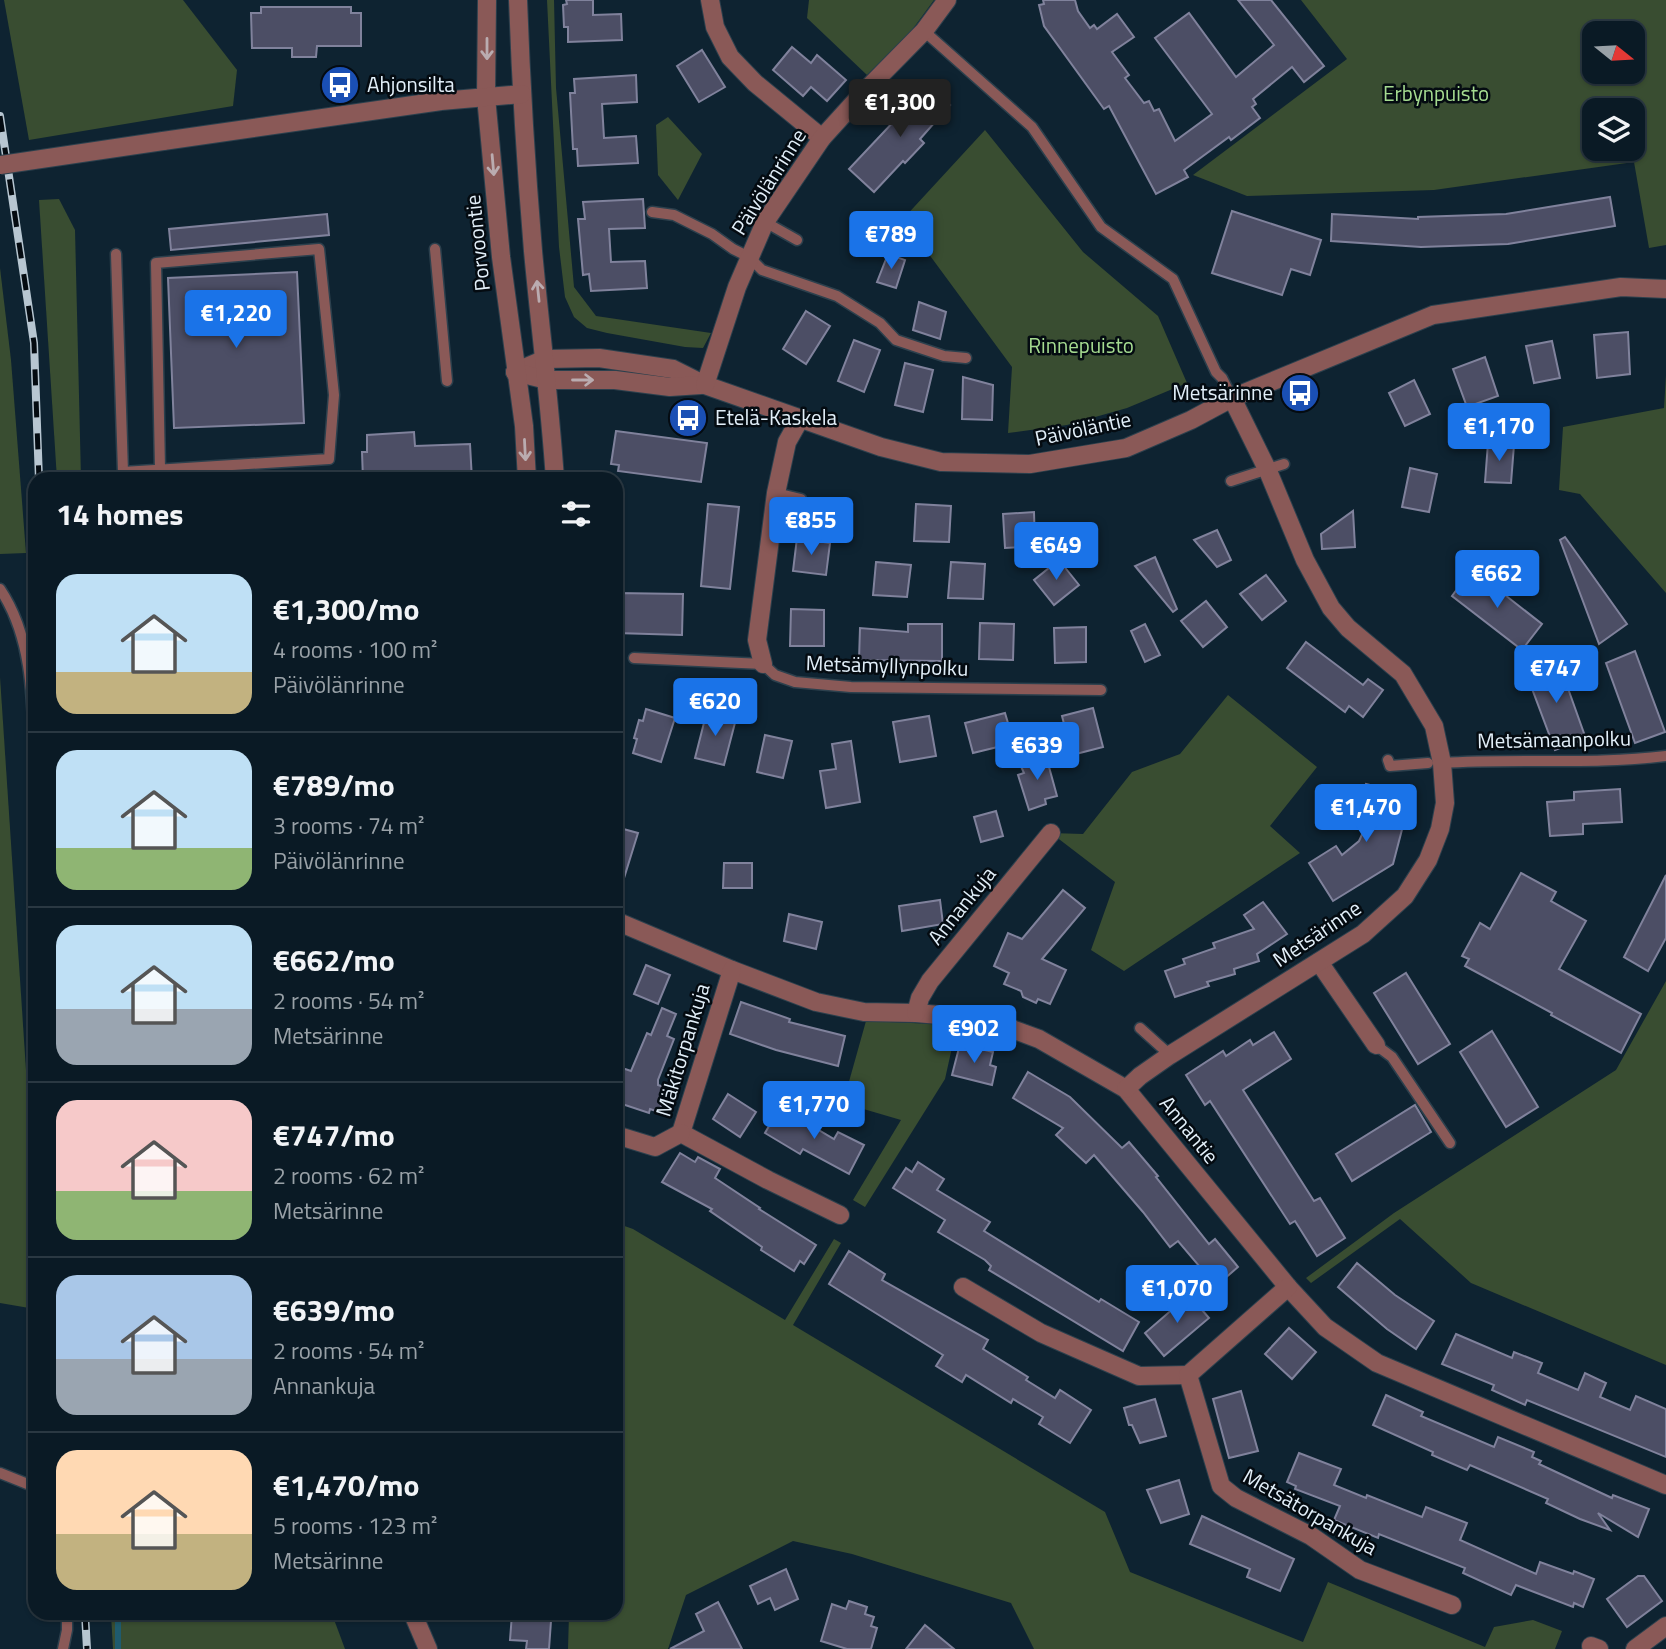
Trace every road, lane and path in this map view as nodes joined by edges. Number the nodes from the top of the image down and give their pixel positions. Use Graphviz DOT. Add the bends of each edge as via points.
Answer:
graph roads {
  1 [pos="487,0"];
  2 [pos="518,0"];
  3 [pos="710,0"];
  4 [pos="947,0"];
  5 [pos="925,32"];
  6 [pos="522,94"];
  7 [pos="486,97"];
  8 [pos="822,138"];
  9 [pos="0,165"];
  10 [pos="652,212"];
  11 [pos="765,222"];
  12 [pos="797,240"];
  13 [pos="435,249"];
  14 [pos="116,254"];
  15 [pos="749,257"];
  16 [pos="1666,289"];
  17 [pos="965,358"];
  18 [pos="545,359"];
  19 [pos="515,372"];
  20 [pos="547,380"];
  21 [pos="447,381"];
  22 [pos="705,385"];
  23 [pos="1232,398"];
  24 [pos="800,419"];
  25 [pos="1276,468"];
  26 [pos="160,469"];
  27 [pos="123,472"];
  28 [pos="144,472"];
  29 [pos="527,472"];
  30 [pos="554,472"];
  31 [pos="1231,481"];
  32 [pos="776,493"];
  33 [pos="801,499"];
  34 [pos="0,589"];
  35 [pos="634,658"];
  36 [pos="28,663"];
  37 [pos="762,664"];
  38 [pos="1101,690"];
  39 [pos="1666,756"];
  40 [pos="1388,760"];
  41 [pos="1435,763"];
  42 [pos="1051,833"];
  43 [pos="623,924"];
  44 [pos="1320,962"];
  45 [pos="732,970"];
  46 [pos="916,1013"];
  47 [pos="1140,1028"];
  48 [pos="1376,1045"];
  49 [pos="1170,1055"];
  50 [pos="1126,1089"];
  51 [pos="681,1133"];
  52 [pos="623,1137"];
  53 [pos="1450,1143"];
  54 [pos="840,1215"];
  55 [pos="963,1287"];
  56 [pos="1288,1287"];
  57 [pos="1188,1375"];
  58 [pos="0,1473"];
  59 [pos="28,1484"];
  60 [pos="1666,1485"];
  61 [pos="1452,1605"];
  62 [pos="67,1620"];
  63 [pos="415,1620"];
  64 [pos="1666,1626"];
  65 [pos="423,1647"];
  66 [pos="63,1649"];
  67 [pos="1635,1649"];
  1 -- 7 [label="street, Porvoontie, one-way"];
  2 -- 6 [label="street"];
  3 -- 8 [label="street" via="715,27 730,57"];
  4 -- 5 [label="street, Päivölänrinne"];
  5 -- 8 [label="street, Päivölänrinne"];
  5 -- 23 [label="lane" via="1032,127 1101,227 1173,279"];
  6 -- 7 [label="street"];
  18 -- 6 [label="street, one-way"];
  7 -- 9 [label="street, bridge"];
  7 -- 19 [label="street, Porvoontie, one-way"];
  8 -- 11 [label="street, Päivölänrinne"];
  10 -- 15 [label="lane" via="674,215"];
  11 -- 12 [label="lane"];
  11 -- 15 [label="street, Päivölänrinne"];
  13 -- 21 [label="lane"];
  14 -- 27 [label="lane"];
  15 -- 17 [label="lane" via="762,270 837,296 880,323 896,340"];
  15 -- 22 [label="street, Päivölänrinne"];
  16 -- 23 [label="street, Päivöläntie" via="1621,287 1433,315"];
  18 -- 19 [label="street, Päivöläntie"];
  18 -- 20 [label="street"];
  18 -- 22 [label="street, Päivöläntie" via="599,358 673,369"];
  19 -- 20 [label="street, Päivöläntie"];
  19 -- 29 [label="street, Porvoontie, one-way"];
  20 -- 22 [label="street, Päivöläntie, one-way"];
  20 -- 30 [label="street"];
  22 -- 24 [label="street, Päivöläntie"];
  23 -- 24 [label="street, Päivöläntie" via="1126,447 1030,464 941,462"];
  23 -- 25 [label="street, Metsärinne"];
  24 -- 32 [label="street" via="787,442"];
  25 -- 31 [label="lane"];
  25 -- 41 [label="street, Metsärinne" via="1305,561 1331,608 1348,628 1403,674 1434,726"];
  26 -- 26 [label="lane" via="156,263 319,249 334,395 329,459"];
  26 -- 28 [label="lane"];
  32 -- 33 [label="lane"];
  32 -- 37 [label="street" via="757,640"];
  34 -- 36 [label="lane" via="11,605"];
  35 -- 37 [label="lane, Metsämyllynpolku"];
  37 -- 38 [label="lane, Metsämyllynpolku" via="795,682 851,687"];
  39 -- 41 [label="lane, Metsämaanpolku"];
  40 -- 41 [label="lane, Metsämaanpolku" via="1391,766"];
  41 -- 44 [label="street, Metsärinne" via="1445,803 1428,860 1405,896 1363,934"];
  42 -- 46 [label="street, Annankuja" via="930,981"];
  43 -- 45 [label="street, Annantie"];
  44 -- 48 [label="street"];
  44 -- 49 [label="street, Metsärinne"];
  45 -- 46 [label="street, Annantie" via="816,1002 864,1012"];
  45 -- 51 [label="street, Mäkitorpankuja"];
  46 -- 50 [label="street, Annantie" via="985,1019 1040,1039"];
  47 -- 49 [label="lane"];
  48 -- 53 [label="lane" via="1392,1057"];
  49 -- 50 [label="street, Metsärinne"];
  50 -- 56 [label="street, Annantie"];
  51 -- 52 [label="street" via="655,1147"];
  51 -- 54 [label="street, Mäkitorpankuja"];
  55 -- 57 [label="street" via="1041,1333 1139,1376"];
  56 -- 57 [label="street"];
  56 -- 60 [label="street, Annantie" via="1325,1327 1377,1363"];
  57 -- 61 [label="street, Metsätorpankuja" via="1221,1486 1311,1536 1360,1570"];
  58 -- 59 [label="lane"];
  62 -- 66 [label="lane"];
  63 -- 65 [label="street"];
  64 -- 67 [label="street"];
}
